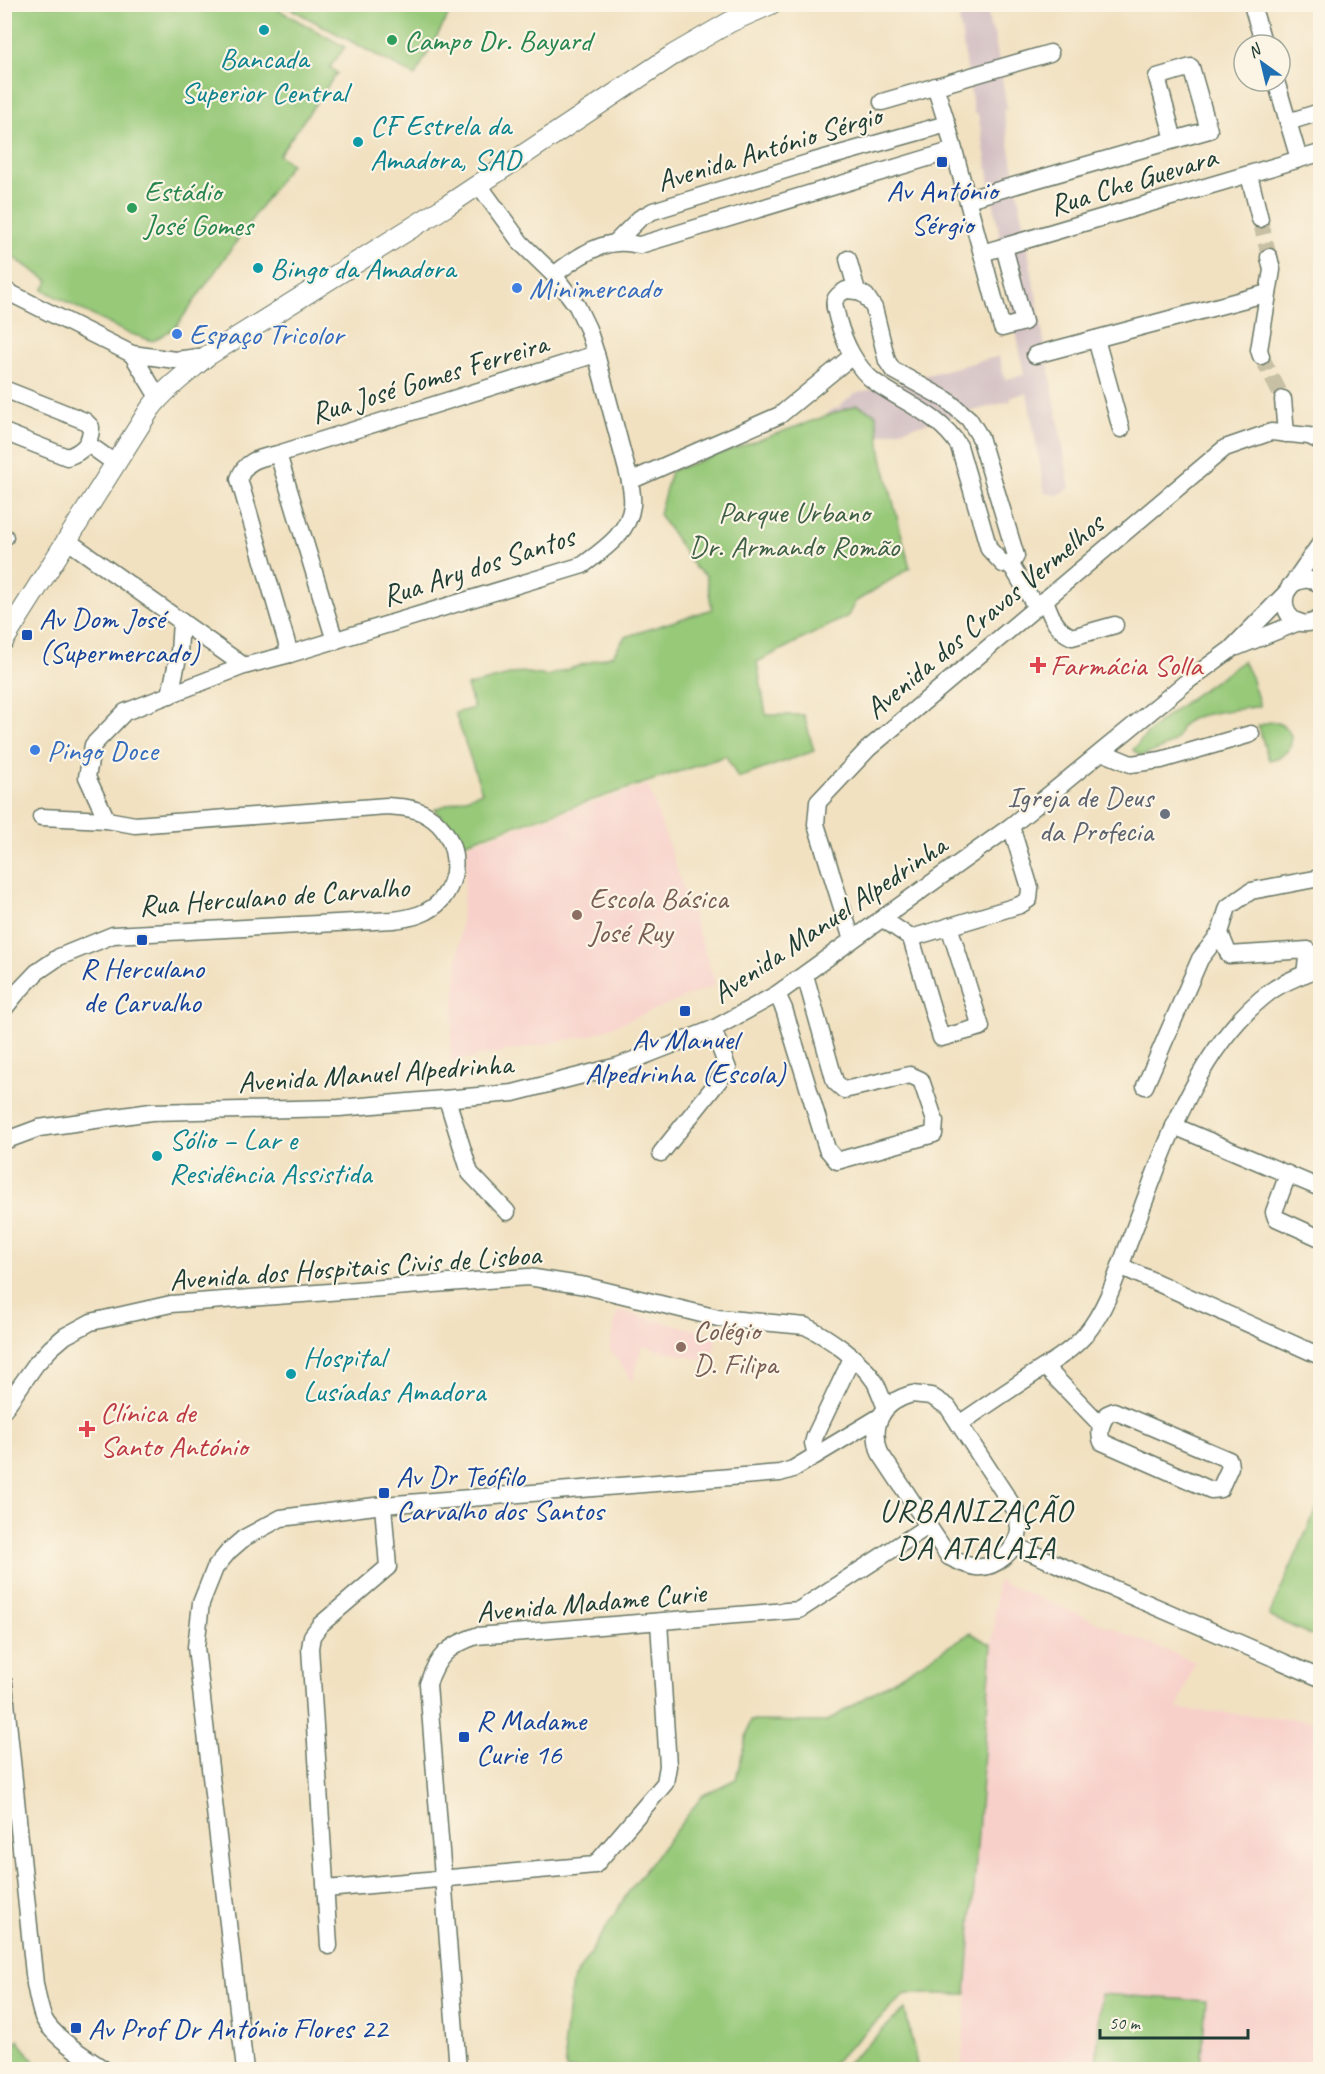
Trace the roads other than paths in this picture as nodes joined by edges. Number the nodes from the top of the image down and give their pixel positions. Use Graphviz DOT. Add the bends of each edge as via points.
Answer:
graph roads {
  1 [pos="771,4"];
  2 [pos="1253,8"];
  3 [pos="1260,33"];
  4 [pos="1050,53"];
  5 [pos="935,86"];
  6 [pos="1280,93"];
  7 [pos="882,102"];
  8 [pos="1320,112"];
  9 [pos="1288,122"];
  10 [pos="947,124"];
  11 [pos="1174,140"];
  12 [pos="954,150"];
  13 [pos="1320,153"];
  14 [pos="1299,159"];
  15 [pos="1249,175"];
  16 [pos="479,184"];
  17 [pos="968,199"];
  18 [pos="1260,219"];
  19 [pos="615,242"];
  20 [pos="1004,247"];
  21 [pos="982,253"];
  22 [pos="1269,257"];
  23 [pos="848,259"];
  24 [pos="554,275"];
  25 [pos="4,290"];
  26 [pos="857,291"];
  27 [pos="1268,293"];
  28 [pos="1096,339"];
  29 [pos="132,354"];
  30 [pos="596,354"];
  31 [pos="1035,355"];
  32 [pos="207,356"];
  33 [pos="852,356"];
  34 [pos="1261,356"];
  35 [pos="152,358"];
  36 [pos="174,383"];
  37 [pos="4,389"];
  38 [pos="158,398"];
  39 [pos="1283,399"];
  40 [pos="1121,429"];
  41 [pos="4,432"];
  42 [pos="1286,434"];
  43 [pos="1320,441"];
  44 [pos="88,444"];
  45 [pos="278,454"];
  46 [pos="116,464"];
  47 [pos="630,481"];
  48 [pos="68,541"];
  49 [pos="1320,544"];
  50 [pos="1011,565"];
  51 [pos="1320,585"];
  52 [pos="1288,590"];
  53 [pos="1041,603"];
  54 [pos="181,621"];
  55 [pos="1313,623"];
  56 [pos="1115,626"];
  57 [pos="4,640"];
  58 [pos="335,641"];
  59 [pos="1230,650"];
  60 [pos="290,654"];
  61 [pos="244,666"];
  62 [pos="170,695"];
  63 [pos="1251,734"];
  64 [pos="1102,753"];
  65 [pos="41,817"];
  66 [pos="107,820"];
  67 [pos="1011,826"];
  68 [pos="1320,878"];
  69 [pos="883,919"];
  70 [pos="949,926"];
  71 [pos="1220,933"];
  72 [pos="911,938"];
  73 [pos="852,940"];
  74 [pos="1315,972"];
  75 [pos="805,975"];
  76 [pos="777,994"];
  77 [pos="4,1009"];
  78 [pos="713,1029"];
  79 [pos="1145,1086"];
  80 [pos="447,1099"];
  81 [pos="1174,1126"];
  82 [pos="4,1141"];
  83 [pos="661,1153"];
  84 [pos="1288,1174"];
  85 [pos="1320,1188"];
  86 [pos="507,1212"];
  87 [pos="1320,1238"];
  88 [pos="1120,1266"];
  89 [pos="1320,1356"];
  90 [pos="852,1358"];
  91 [pos="1045,1367"];
  92 [pos="4,1409"];
  93 [pos="883,1412"];
  94 [pos="959,1424"];
  95 [pos="1101,1425"];
  96 [pos="816,1455"];
  97 [pos="382,1505"];
  98 [pos="928,1526"];
  99 [pos="1013,1545"];
  100 [pos="659,1622"];
  101 [pos="1320,1678"];
  102 [pos="4,1683"];
  103 [pos="11,1820"];
  104 [pos="443,1878"];
  105 [pos="326,1889"];
  106 [pos="329,1946"];
  107 [pos="105,2070"];
  108 [pos="244,2070"];
  109 [pos="458,2070"];
  1 -- 16 [label="street" via="673,55"];
  2 -- 3 [label="street"];
  4 -- 5 [label="street"];
  5 -- 7 [label="street"];
  5 -- 10 [label="street"];
  6 -- 9 [label="street"];
  8 -- 9 [label="street"];
  9 -- 14 [label="street"];
  10 -- 12 [label="street"];
  10 -- 19 [label="street, Avenida António Sérgio" via="652,211"];
  11 -- 17 [label="street"];
  12 -- 17 [label="street"];
  12 -- 19 [label="street, Avenida António Sérgio" via="640,245"];
  13 -- 14 [label="street, Rua Che Guevara"];
  14 -- 15 [label="street, Rua Che Guevara"];
  15 -- 18 [label="street"];
  15 -- 20 [label="street, Rua Che Guevara"];
  16 -- 24 [label="street, Rua Ary dos Santos" via="521,243"];
  16 -- 32 [label="street"];
  17 -- 21 [label="street"];
  19 -- 24 [label="street, Avenida António Sérgio" via="580,256"];
  20 -- 21 [label="street, Rua Che Guevara"];
  20 -- 21 [label="street" via="1024,322 1002,328"];
  22 -- 27 [label="street" via="1272,270"];
  23 -- 26 [label="street"];
  24 -- 30 [label="street, Rua Ary dos Santos" via="577,306"];
  25 -- 29 [label="street"];
  26 -- 33 [label="street" via="846,290 834,302"];
  26 -- 50 [label="street" via="874,308 886,361 893,370 947,400 969,419 980,437 1016,556"];
  27 -- 28 [label="street"];
  27 -- 34 [label="street"];
  28 -- 31 [label="street"];
  28 -- 40 [label="street"];
  29 -- 35 [label="street"];
  29 -- 38 [label="street"];
  30 -- 45 [label="street, Rua José Gomes Ferreira"];
  30 -- 47 [label="street, Rua Ary dos Santos"];
  32 -- 35 [label="street"];
  32 -- 36 [label="street"];
  33 -- 47 [label="street" via="780,415"];
  33 -- 50 [label="street" via="873,381 933,418 951,434 959,446 989,549 1003,564"];
  35 -- 36 [label="street" via="164,367"];
  36 -- 38 [label="street"];
  37 -- 44 [label="street" via="84,421 91,427"];
  38 -- 46 [label="street"];
  39 -- 42 [label="street"];
  41 -- 44 [label="street" via="68,457"];
  42 -- 43 [label="street, Avenida dos Cravos Vermelhos"];
  42 -- 53 [label="street, Avenida dos Cravos Vermelhos" via="1271,432 1225,448"];
  44 -- 46 [label="street"];
  45 -- 58 [label="street"];
  45 -- 60 [label="street, Rua José Gomes Ferreira" via="253,460 239,479"];
  46 -- 48 [label="street"];
  47 -- 58 [label="street, Rua Ary dos Santos" via="632,504 626,526 583,565"];
  48 -- 54 [label="street"];
  48 -- 57 [label="street"];
  49 -- 52 [label="street, Avenida Manuel Alpedrinha"];
  50 -- 53 [label="street"];
  51 -- 52 [label="street" via="1304,579"];
  52 -- 55 [label="street, Avenida Manuel Alpedrinha" via="1284,607 1293,619"];
  52 -- 59 [label="street, Avenida Manuel Alpedrinha"];
  53 -- 56 [label="street" via="1061,632 1072,637"];
  53 -- 73 [label="street, Avenida dos Cravos Vermelhos" via="868,749 818,802 816,824"];
  54 -- 61 [label="street"];
  54 -- 62 [label="street"];
  55 -- 59 [label="street, Avenida Manuel Alpedrinha"];
  58 -- 60 [label="street, Rua Ary dos Santos"];
  59 -- 64 [label="street, Avenida Manuel Alpedrinha"];
  60 -- 61 [label="street, Rua Ary dos Santos"];
  61 -- 62 [label="street, Rua Ary dos Santos"];
  62 -- 66 [label="street, Rua Ary dos Santos" via="125,712 93,745 87,777"];
  63 -- 64 [label="street" via="1161,760 1131,764"];
  64 -- 67 [label="street, Avenida Manuel Alpedrinha"];
  65 -- 66 [label="street, Rua Herculano de Carvalho"];
  66 -- 77 [label="street, Rua Herculano de Carvalho" via="135,825 406,807 438,822 454,847 455,859 442,899 411,918 113,935 59,957 37,972"];
  67 -- 69 [label="street, Avenida Manuel Alpedrinha"];
  67 -- 70 [label="street" via="1030,888 1029,899"];
  68 -- 71 [label="street" via="1251,891 1228,907"];
  69 -- 72 [label="street"];
  69 -- 73 [label="street, Avenida Manuel Alpedrinha"];
  70 -- 72 [label="street"];
  70 -- 72 [label="street" via="981,1027 940,1038"];
  71 -- 74 [label="street" via="1229,955 1308,950"];
  71 -- 79 [label="street" via="1200,959"];
  73 -- 75 [label="street, Avenida Manuel Alpedrinha"];
  74 -- 81 [label="street" via="1272,990 1250,1010 1214,1050"];
  75 -- 76 [label="street, Avenida Manuel Alpedrinha"];
  75 -- 76 [label="street" via="835,1082 844,1090 910,1075 921,1080 935,1121 933,1134 837,1161 827,1149"];
  76 -- 78 [label="street, Avenida Manuel Alpedrinha"];
  78 -- 80 [label="street, Avenida Manuel Alpedrinha" via="618,1066 513,1093"];
  78 -- 83 [label="street" via="728,1069"];
  80 -- 82 [label="street, Avenida Manuel Alpedrinha" via="339,1108 151,1112 39,1128"];
  80 -- 86 [label="street" via="470,1173"];
  81 -- 84 [label="street"];
  81 -- 88 [label="street"];
  84 -- 85 [label="street"];
  84 -- 87 [label="street" via="1274,1212 1276,1218"];
  88 -- 89 [label="street"];
  88 -- 91 [label="street" via="1086,1334"];
  90 -- 92 [label="street, Avenida dos Hospitais Civis de Lisboa" via="805,1326 718,1318 586,1286 528,1277 171,1304 92,1322 51,1348"];
  90 -- 93 [label="street, Avenida dos Hospitais Civis de Lisboa" via="875,1383"];
  90 -- 96 [label="street" via="815,1436"];
  91 -- 94 [label="street"];
  91 -- 95 [label="street"];
  93 -- 94 [label="street" via="902,1397 922,1394 948,1407"];
  93 -- 96 [label="street"];
  93 -- 98 [label="street" via="876,1434 880,1453"];
  94 -- 99 [label="street" via="1016,1510 1019,1530"];
  95 -- 95 [label="street" via="1107,1414 1114,1412 1229,1460 1230,1467 1220,1489 1211,1490 1102,1442"];
  96 -- 97 [label="street" via="793,1469 769,1475"];
  97 -- 105 [label="street" via="388,1567 320,1625 310,1648"];
  97 -- 108 [label="street" via="307,1513 265,1525 244,1538 222,1560 201,1603 196,1647"];
  98 -- 99 [label="street" via="949,1557 978,1567 1002,1559"];
  98 -- 100 [label="street, Avenida Madame Curie" via="799,1610"];
  99 -- 101 [label="street"];
  100 -- 104 [label="street" via="668,1766 657,1792 595,1865"];
  100 -- 104 [label="street, Avenida Madame Curie" via="476,1636 455,1644 443,1655 428,1684"];
  102 -- 103 [label="street"];
  103 -- 107 [label="street" via="35,1984 44,2018 55,2033"];
  104 -- 105 [label="street"];
  104 -- 109 [label="street, Avenida Madame Curie"];
  105 -- 106 [label="street"];
}
